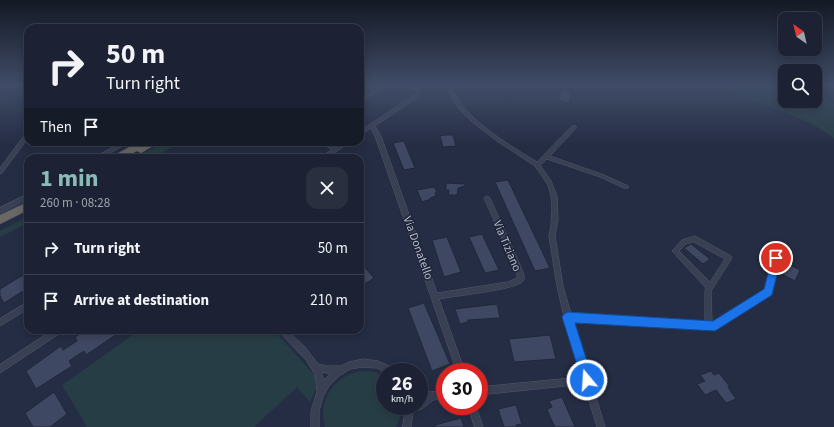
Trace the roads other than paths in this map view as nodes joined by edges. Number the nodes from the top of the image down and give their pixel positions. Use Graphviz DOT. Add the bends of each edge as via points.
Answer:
graph roads {
  1 [pos="402,105"];
  2 [pos="458,105"];
  3 [pos="372,125"];
  4 [pos="574,127"];
  5 [pos="364,130"];
  6 [pos="24,139"];
  7 [pos="120,146"];
  8 [pos="138,146"];
  9 [pos="148,146"];
  10 [pos="330,146"];
  11 [pos="341,146"];
  12 [pos="335,150"];
  13 [pos="104,154"];
  14 [pos="124,154"];
  15 [pos="134,154"];
  16 [pos="329,154"];
  17 [pos="546,157"];
  18 [pos="537,165"];
  19 [pos="0,172"];
  20 [pos="626,187"];
  21 [pos="24,198"];
  22 [pos="487,198"];
  23 [pos="24,208"];
  24 [pos="0,210"];
  25 [pos="24,214"];
  26 [pos="0,220"];
  27 [pos="0,226"];
  28 [pos="776,258"];
  29 [pos="710,287"];
  30 [pos="435,296"];
  31 [pos="24,308"];
  32 [pos="568,317"];
  33 [pos="0,323"];
  34 [pos="709,326"];
  35 [pos="53,334"];
  36 [pos="286,334"];
  37 [pos="458,363"];
  38 [pos="376,365"];
  39 [pos="316,367"];
  40 [pos="0,369"];
  41 [pos="341,370"];
  42 [pos="587,380"];
  43 [pos="488,389"];
  44 [pos="319,394"];
  45 [pos="436,395"];
  46 [pos="428,396"];
  47 [pos="431,396"];
  48 [pos="428,398"];
  49 [pos="475,415"];
  50 [pos="410,416"];
  51 [pos="315,427"];
  52 [pos="407,427"];
  53 [pos="479,427"];
  54 [pos="601,427"];
  1 -- 3 [label="street"];
  2 -- 18 [label="street" via="494,136"];
  3 -- 5 [label="street"];
  3 -- 30 [label="street, Via Donatello"];
  4 -- 17 [label="street"];
  6 -- 19 [label="street"];
  7 -- 13 [label="street"];
  8 -- 14 [label="highway"];
  9 -- 15 [label="highway"];
  10 -- 12 [label="street"];
  11 -- 12 [label="street"];
  12 -- 16 [label="street"];
  17 -- 18 [label="street"];
  17 -- 20 [label="street"];
  18 -- 32 [label="street" via="553,192 555,229 552,236"];
  21 -- 24 [label="street"];
  22 -- 30 [label="street, Via Tiziano" via="521,279 508,285"];
  23 -- 26 [label="highway"];
  25 -- 27 [label="highway"];
  28 -- 34 [label="street" via="768,292 715,326"];
  29 -- 29 [label="street" via="729,258 695,239 684,242 675,251"];
  29 -- 34 [label="street"];
  30 -- 37 [label="street, Via Donatello"];
  31 -- 33 [label="street"];
  32 -- 34 [label="street"];
  32 -- 42 [label="street"];
  35 -- 40 [label="street"];
  36 -- 39 [label="street"];
  38 -- 41 [label="street" via="356,364"];
  39 -- 41 [label="street"];
  39 -- 44 [label="street" via="320,382"];
  41 -- 44 [label="street" via="328,380"];
  42 -- 43 [label="street"];
  42 -- 54 [label="street"];
  44 -- 51 [label="street" via="314,411"];
  45 -- 47 [label="street"];
  46 -- 47 [label="street"];
  47 -- 48 [label="street"];
  49 -- 53 [label="street"];
  50 -- 52 [label="street"];
}
